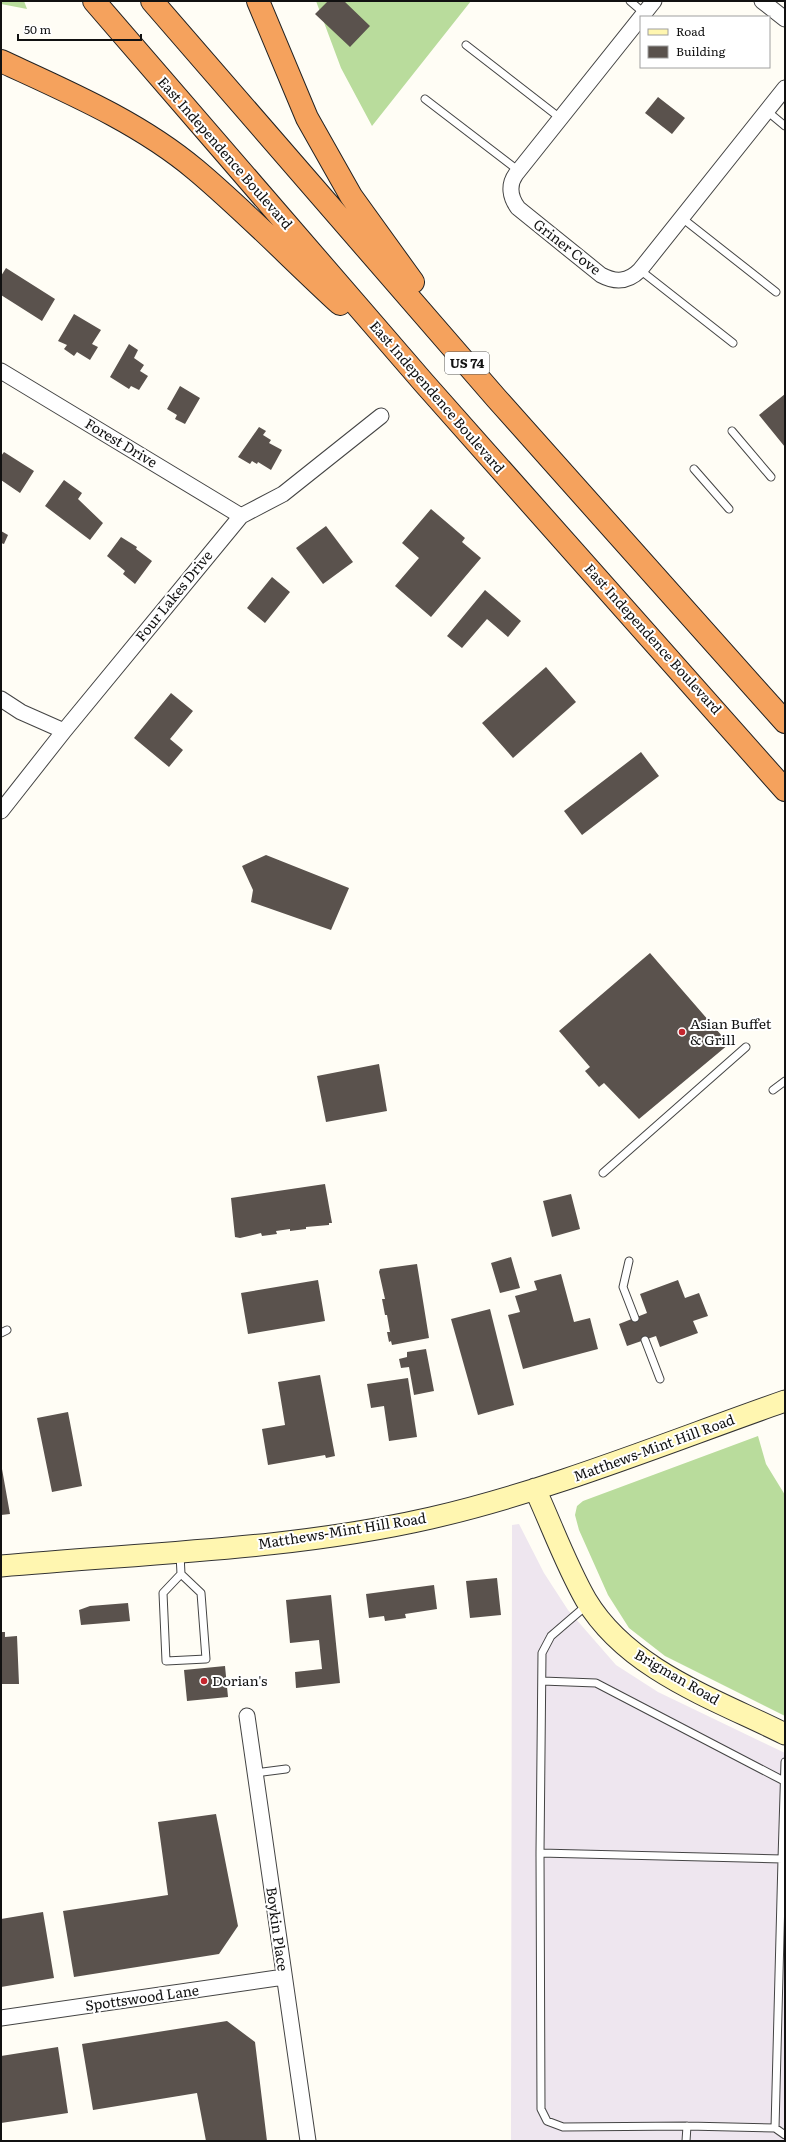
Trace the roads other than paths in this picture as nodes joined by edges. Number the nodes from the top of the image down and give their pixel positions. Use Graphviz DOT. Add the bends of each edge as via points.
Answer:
graph roads {
  1 [pos="94,1"];
  2 [pos="152,1"];
  3 [pos="258,1"];
  4 [pos="630,1"];
  5 [pos="762,1"];
  6 [pos="649,7"];
  7 [pos="642,16"];
  8 [pos="640,18"];
  9 [pos="785,19"];
  10 [pos="466,45"];
  11 [pos="1,61"];
  12 [pos="785,88"];
  13 [pos="425,99"];
  14 [pos="767,111"];
  15 [pos="560,118"];
  16 [pos="785,126"];
  17 [pos="519,171"];
  18 [pos="682,218"];
  19 [pos="640,270"];
  20 [pos="776,292"];
  21 [pos="734,343"];
  22 [pos="1,371"];
  23 [pos="424,383"];
  24 [pos="497,398"];
  25 [pos="381,416"];
  26 [pos="732,431"];
  27 [pos="694,469"];
  28 [pos="771,477"];
  29 [pos="729,510"];
  30 [pos="241,516"];
  31 [pos="1,699"];
  32 [pos="785,722"];
  33 [pos="64,731"];
  34 [pos="785,790"];
  35 [pos="1,811"];
  36 [pos="746,1047"];
  37 [pos="785,1081"];
  38 [pos="773,1090"];
  39 [pos="603,1173"];
  40 [pos="629,1261"];
  41 [pos="635,1318"];
  42 [pos="644,1340"];
  43 [pos="660,1379"];
  44 [pos="785,1401"];
  45 [pos="535,1489"];
  46 [pos="180,1551"];
  47 [pos="1,1566"];
  48 [pos="181,1574"];
  49 [pos="589,1604"];
  50 [pos="542,1681"];
  51 [pos="247,1716"];
  52 [pos="785,1734"];
  53 [pos="785,1762"];
  54 [pos="286,1769"];
  55 [pos="254,1773"];
  56 [pos="784,1781"];
  57 [pos="540,1853"];
  58 [pos="782,1859"];
  59 [pos="284,1977"];
  60 [pos="1,2018"];
  61 [pos="686,2126"];
  62 [pos="775,2128"];
  63 [pos="785,2135"];
  64 [pos="308,2141"];
  65 [pos="686,2141"];
  1 -- 23 [label="highway, East Independence Boulevard"];
  2 -- 24 [label="highway, US 74"];
  3 -- 24 [label="highway" via="307,118 351,196"];
  4 -- 6 [label="lane"];
  5 -- 9 [label="street"];
  6 -- 7 [label="street, Griner Cove"];
  8 -- 15 [label="street, Griner Cove"];
  10 -- 15 [label="lane"];
  11 -- 23 [label="highway" via="92,103 161,144 196,170"];
  12 -- 14 [label="street, Griner Cove"];
  13 -- 17 [label="lane"];
  14 -- 16 [label="lane"];
  14 -- 18 [label="street, Griner Cove"];
  15 -- 17 [label="street, Griner Cove"];
  17 -- 19 [label="street, Griner Cove" via="511,185 511,194 518,208 609,279 617,281 630,278"];
  18 -- 19 [label="street, Griner Cove"];
  18 -- 20 [label="lane"];
  19 -- 21 [label="lane"];
  22 -- 30 [label="street, Forest Drive"];
  23 -- 34 [label="highway, East Independence Boulevard"];
  24 -- 32 [label="highway, US 74"];
  25 -- 30 [label="street, Four Lakes Drive" via="283,494"];
  26 -- 28 [label="lane"];
  27 -- 29 [label="lane"];
  30 -- 33 [label="street, Four Lakes Drive"];
  31 -- 33 [label="street" via="21,712"];
  33 -- 35 [label="street, Four Lakes Drive"];
  36 -- 39 [label="lane"];
  37 -- 38 [label="lane"];
  40 -- 41 [label="lane" via="623,1287"];
  42 -- 43 [label="lane"];
  44 -- 45 [label="main road, Matthews-Mint Hill Road"];
  45 -- 46 [label="main road, Matthews-Mint Hill Road" via="488,1504 396,1525 335,1535"];
  45 -- 49 [label="main road, Brigman Road"];
  46 -- 47 [label="main road, Matthews-Mint Hill Road"];
  46 -- 48 [label="lane"];
  48 -- 48 [label="lane" via="163,1593 166,1661 206,1659 201,1593"];
  49 -- 50 [label="lane" via="551,1636 542,1653"];
  49 -- 52 [label="main road, Brigman Road" via="611,1633 649,1664"];
  50 -- 56 [label="lane" via="596,1683"];
  50 -- 57 [label="lane"];
  51 -- 55 [label="street, Boykin Place"];
  53 -- 56 [label="lane"];
  54 -- 55 [label="lane"];
  55 -- 59 [label="street, Boykin Place"];
  56 -- 58 [label="lane"];
  57 -- 58 [label="lane"];
  57 -- 61 [label="lane" via="541,2109 547,2122 564,2127"];
  58 -- 62 [label="lane"];
  59 -- 60 [label="street, Spottswood Lane"];
  59 -- 64 [label="street, Boykin Place"];
  61 -- 62 [label="lane"];
  61 -- 65 [label="lane"];
  62 -- 63 [label="lane"];
}
